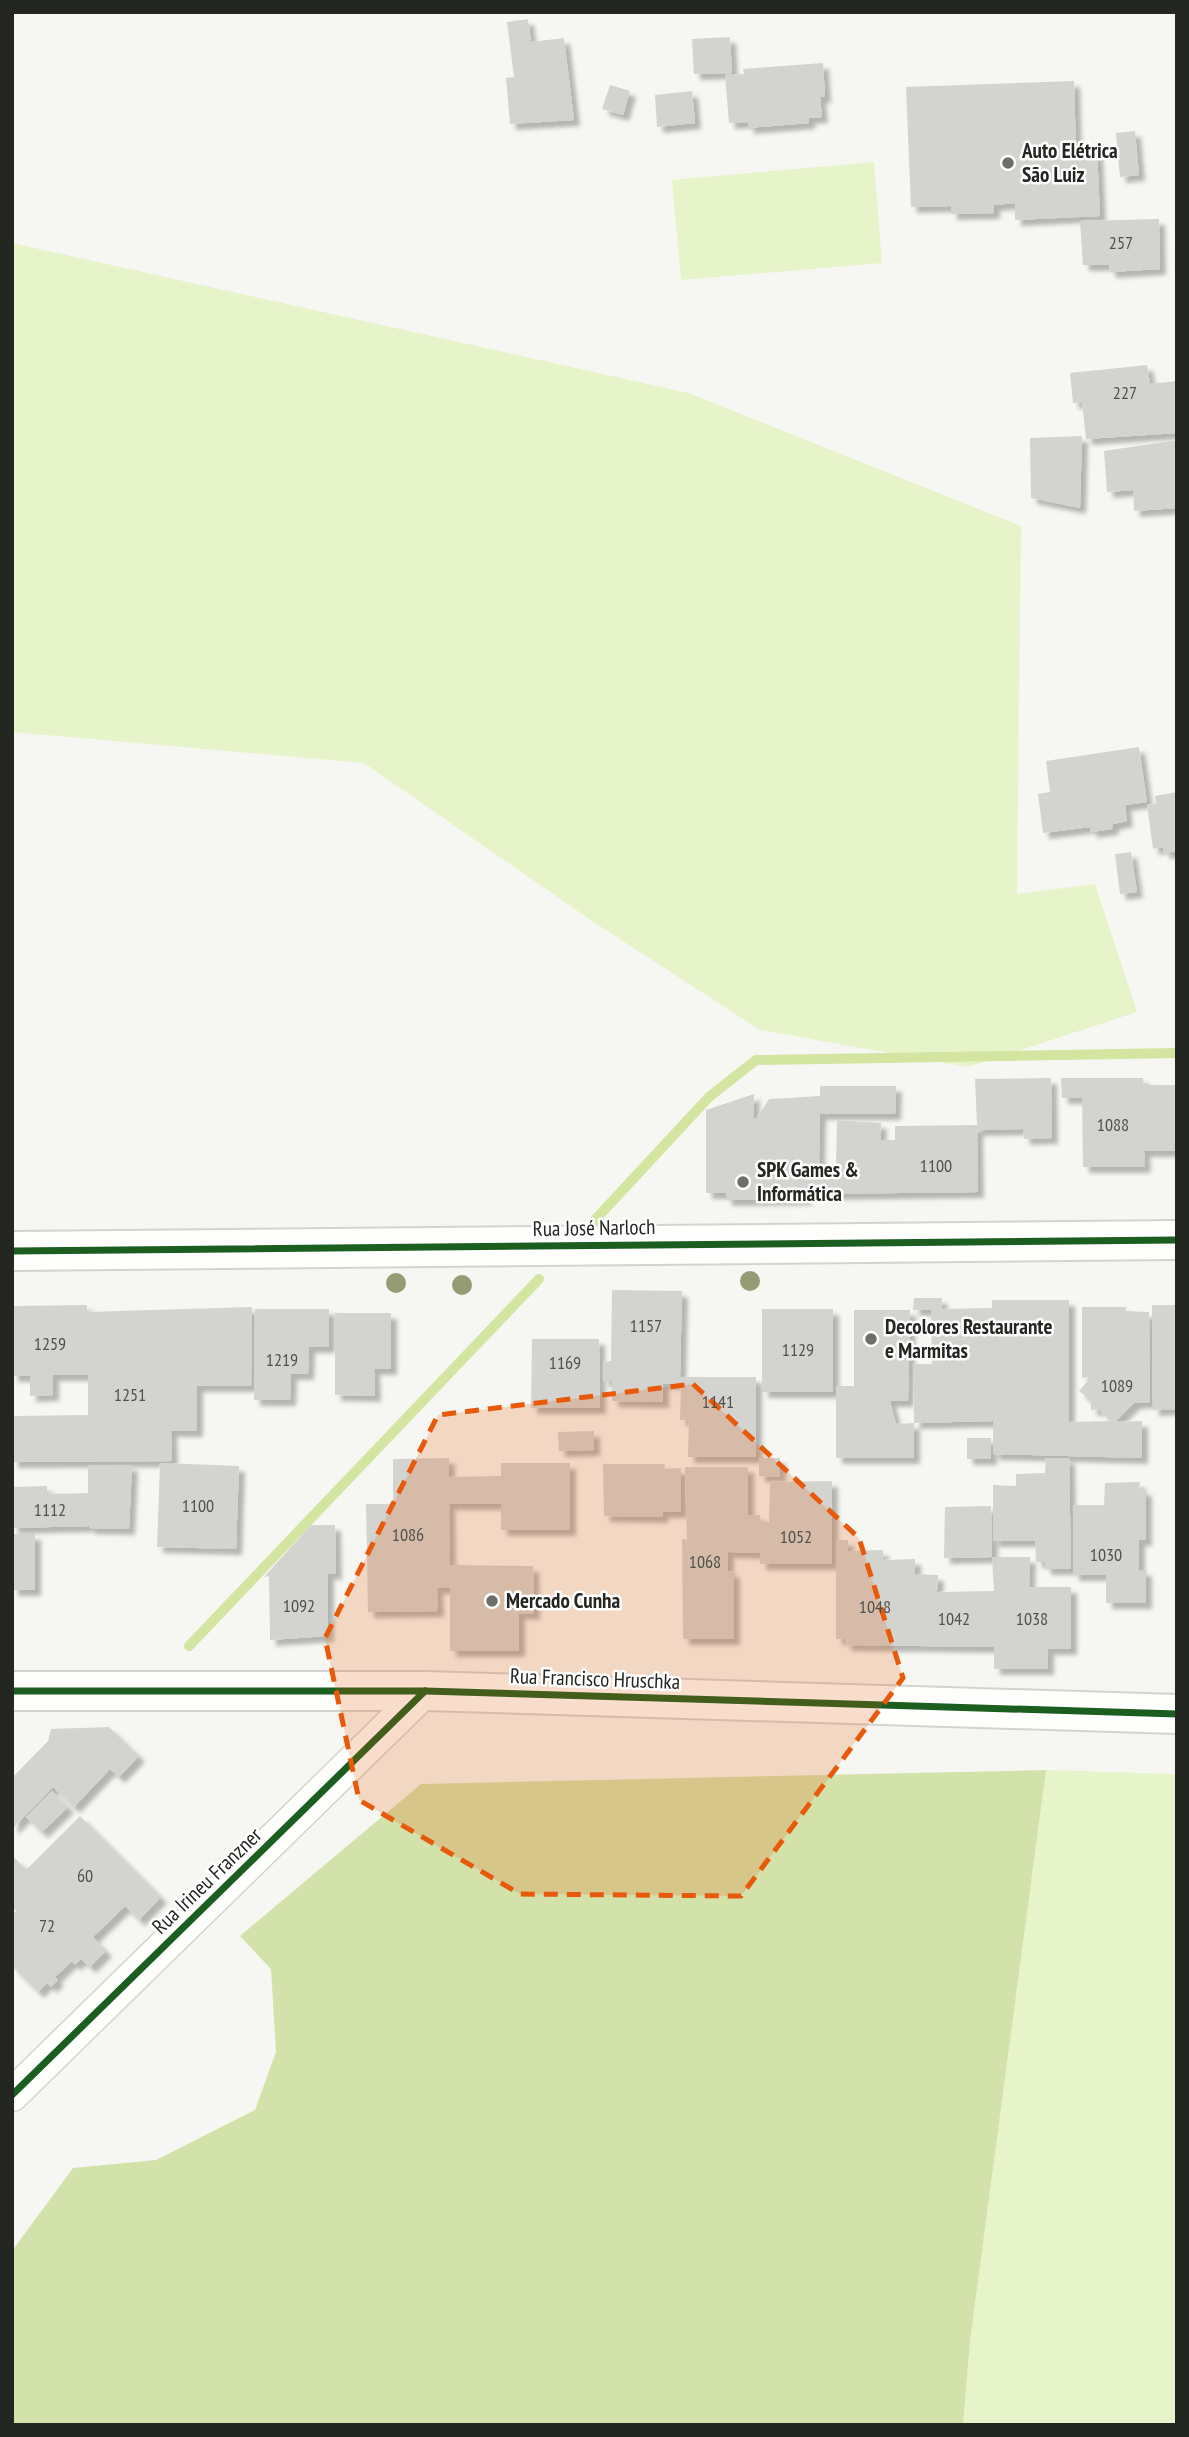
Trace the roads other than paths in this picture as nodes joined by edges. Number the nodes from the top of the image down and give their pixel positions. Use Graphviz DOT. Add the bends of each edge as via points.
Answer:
graph roads {
  1 [pos="1177,1240"];
  2 [pos="12,1251"];
  3 [pos="12,1691"];
  4 [pos="425,1691"];
  5 [pos="1177,1714"];
  6 [pos="12,2095"];
  1 -- 2 [label="street, Rua José Narloch"];
  3 -- 4 [label="street, Rua Francisco Hruschka"];
  4 -- 5 [label="street, Rua Francisco Hruschka"];
  4 -- 6 [label="street, Rua Irineu Franzner"];
}
